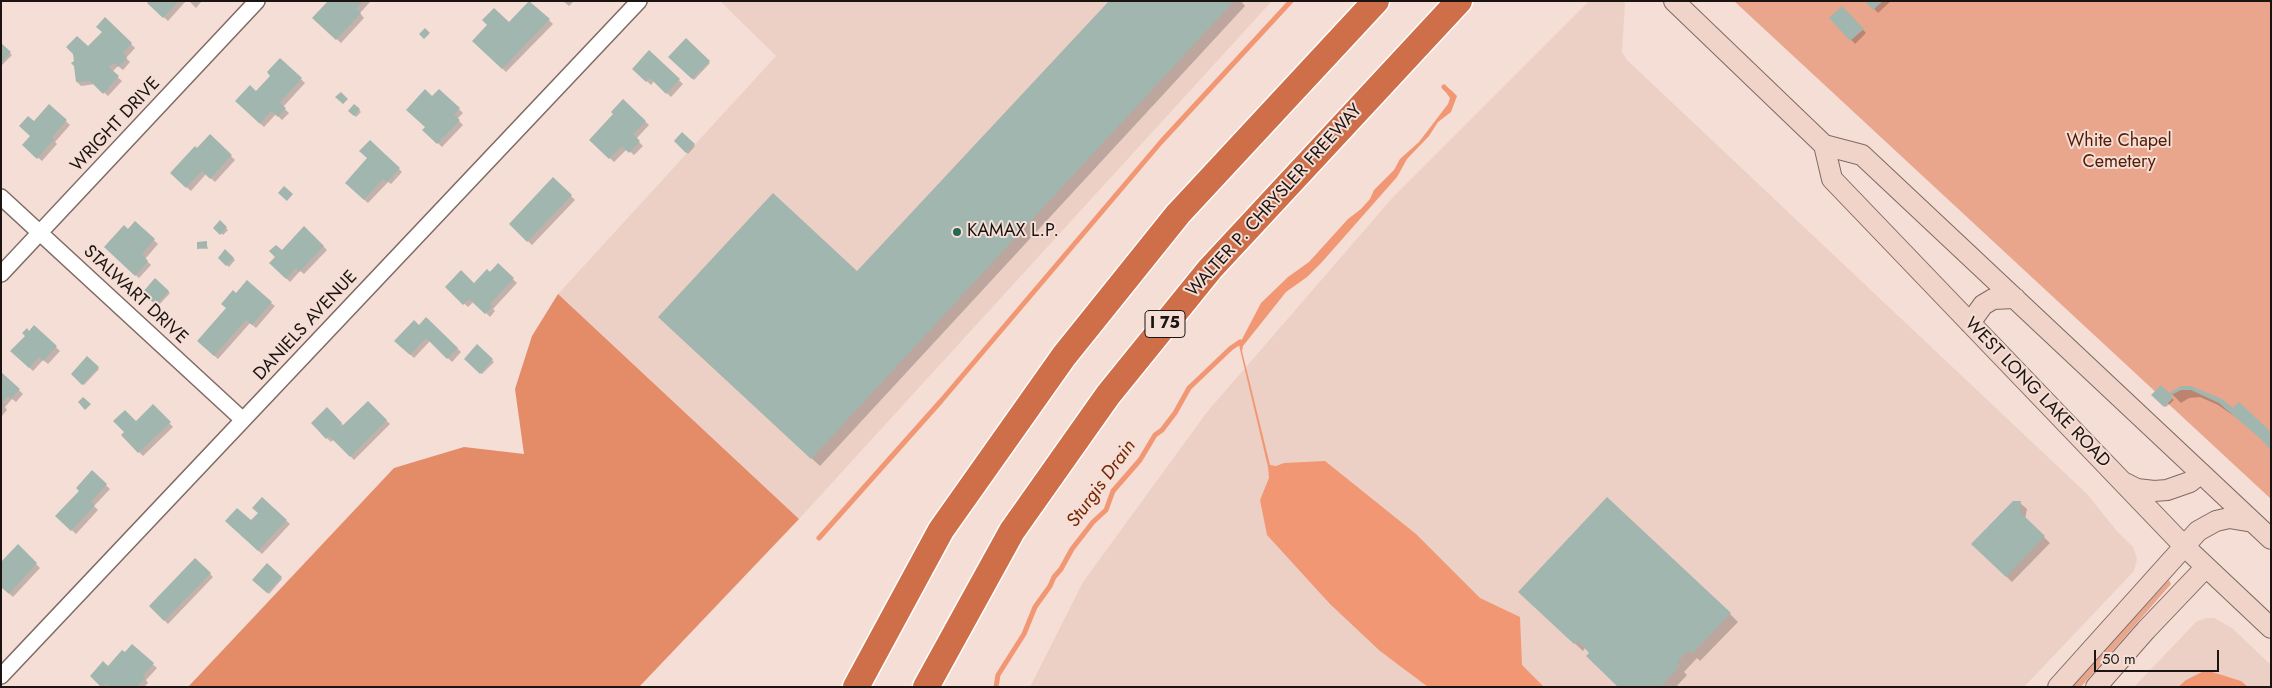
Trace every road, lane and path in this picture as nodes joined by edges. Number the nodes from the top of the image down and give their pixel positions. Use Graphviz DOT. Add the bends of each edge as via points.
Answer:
graph roads {
  1 [pos="257,1"];
  2 [pos="639,1"];
  3 [pos="1376,1"];
  4 [pos="1459,1"];
  5 [pos="1674,1"];
  6 [pos="1824,144"];
  7 [pos="1,197"];
  8 [pos="40,232"];
  9 [pos="1,274"];
  10 [pos="2015,298"];
  11 [pos="1970,323"];
  12 [pos="243,420"];
  13 [pos="2201,473"];
  14 [pos="2121,481"];
  15 [pos="2253,522"];
  16 [pos="2271,539"];
  17 [pos="2184,546"];
  18 [pos="2206,567"];
  19 [pos="2271,628"];
  20 [pos="1,676"];
  21 [pos="856,687"];
  22 [pos="926,687"];
  23 [pos="2058,687"];
  24 [pos="2096,687"];
  1 -- 8 [label="street, WRIGHT DRIVE"];
  2 -- 12 [label="street, DANIELS AVENUE"];
  3 -- 21 [label="highway" via="1178,214 1064,356 941,530"];
  4 -- 22 [label="highway, WALTER P. CHRYSLER FREEWAY / I 75" via="1210,269 1108,395 1012,531"];
  5 -- 6 [label="main road"];
  6 -- 10 [label="main road" via="1862,155"];
  6 -- 11 [label="main road, WEST LONG LAKE ROAD" via="1832,178"];
  7 -- 8 [label="street, STALWART DRIVE"];
  8 -- 9 [label="street, WRIGHT DRIVE"];
  8 -- 12 [label="street, STALWART DRIVE"];
  10 -- 11 [label="main road" via="1993,299 1983,305"];
  10 -- 13 [label="main road"];
  11 -- 14 [label="main road, WEST LONG LAKE ROAD"];
  12 -- 20 [label="street, DANIELS AVENUE"];
  13 -- 14 [label="main road" via="2185,484 2167,490 2137,489"];
  13 -- 15 [label="main road"];
  14 -- 17 [label="main road, WEST LONG LAKE ROAD"];
  15 -- 16 [label="main road"];
  15 -- 17 [label="main road" via="2229,518 2216,521 2198,531"];
  17 -- 18 [label="main road, WEST LONG LAKE ROAD"];
  17 -- 23 [label="main road"];
  18 -- 19 [label="main road, WEST LONG LAKE ROAD"];
  18 -- 24 [label="main road"];
}
